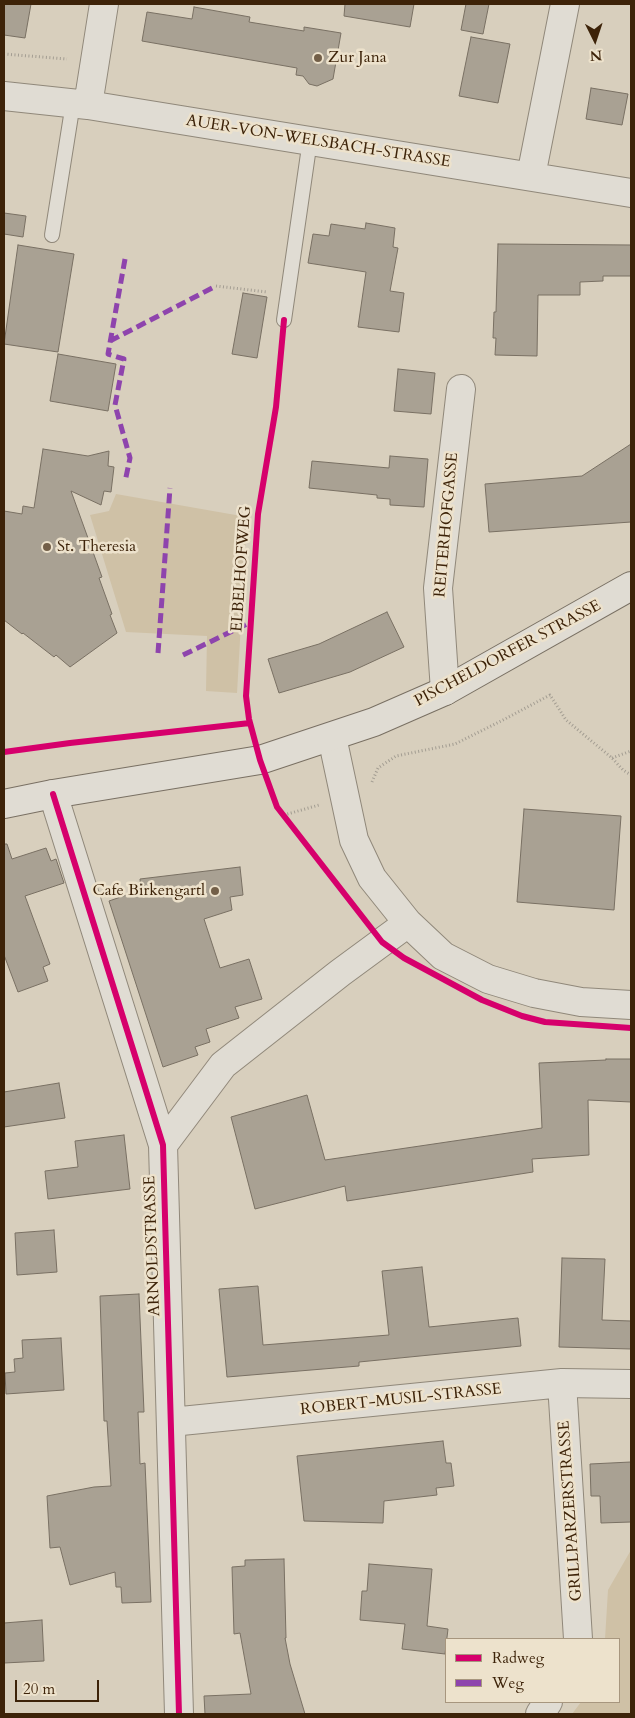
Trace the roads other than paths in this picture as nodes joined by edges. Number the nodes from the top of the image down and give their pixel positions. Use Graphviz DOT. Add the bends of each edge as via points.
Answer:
graph roads {
  1 [pos="104,4"];
  2 [pos="565,4"];
  3 [pos="4,96"];
  4 [pos="81,104"];
  5 [pos="310,140"];
  6 [pos="531,176"];
  7 [pos="631,193"];
  8 [pos="52,235"];
  9 [pos="284,320"];
  10 [pos="461,389"];
  11 [pos="631,586"];
  12 [pos="445,691"];
  13 [pos="332,736"];
  14 [pos="53,794"];
  15 [pos="4,804"];
  16 [pos="408,923"];
  17 [pos="631,1005"];
  18 [pos="163,1145"];
  19 [pos="562,1383"];
  20 [pos="631,1384"];
  21 [pos="171,1422"];
  22 [pos="578,1638"];
  23 [pos="547,1703"];
  24 [pos="179,1714"];
  25 [pos="540,1714"];
  1 -- 4 [label="street" via="95,61"];
  2 -- 6 [label="street"];
  3 -- 4 [label="street, AUER-VON-WELSBACH-STRASSE"];
  4 -- 5 [label="street, AUER-VON-WELSBACH-STRASSE"];
  4 -- 8 [label="lane"];
  5 -- 6 [label="street, AUER-VON-WELSBACH-STRASSE"];
  5 -- 9 [label="lane"];
  6 -- 7 [label="street, AUER-VON-WELSBACH-STRASSE"];
  10 -- 12 [label="street, REITERHOFGASSE" via="438,588"];
  11 -- 12 [label="street, PISCHELDORFER STRASSE"];
  12 -- 13 [label="street, PISCHELDORFER STRASSE" via="374,722"];
  13 -- 14 [label="street, PISCHELDORFER STRASSE" via="260,760"];
  13 -- 16 [label="street" via="354,840 372,878"];
  14 -- 15 [label="street, PISCHELDORFER STRASSE"];
  14 -- 18 [label="street, ARNOLDSTRASSE"];
  16 -- 17 [label="street" via="443,956 488,979 534,993 581,1002"];
  16 -- 18 [label="street" via="223,1065"];
  18 -- 21 [label="street, ARNOLDSTRASSE"];
  19 -- 20 [label="street, ROBERT-MUSIL-STRASSE"];
  19 -- 21 [label="street, ROBERT-MUSIL-STRASSE"];
  19 -- 22 [label="street, GRILLPARZERSTRASSE"];
  21 -- 24 [label="street, ARNOLDSTRASSE"];
  23 -- 25 [label="street"];
}
